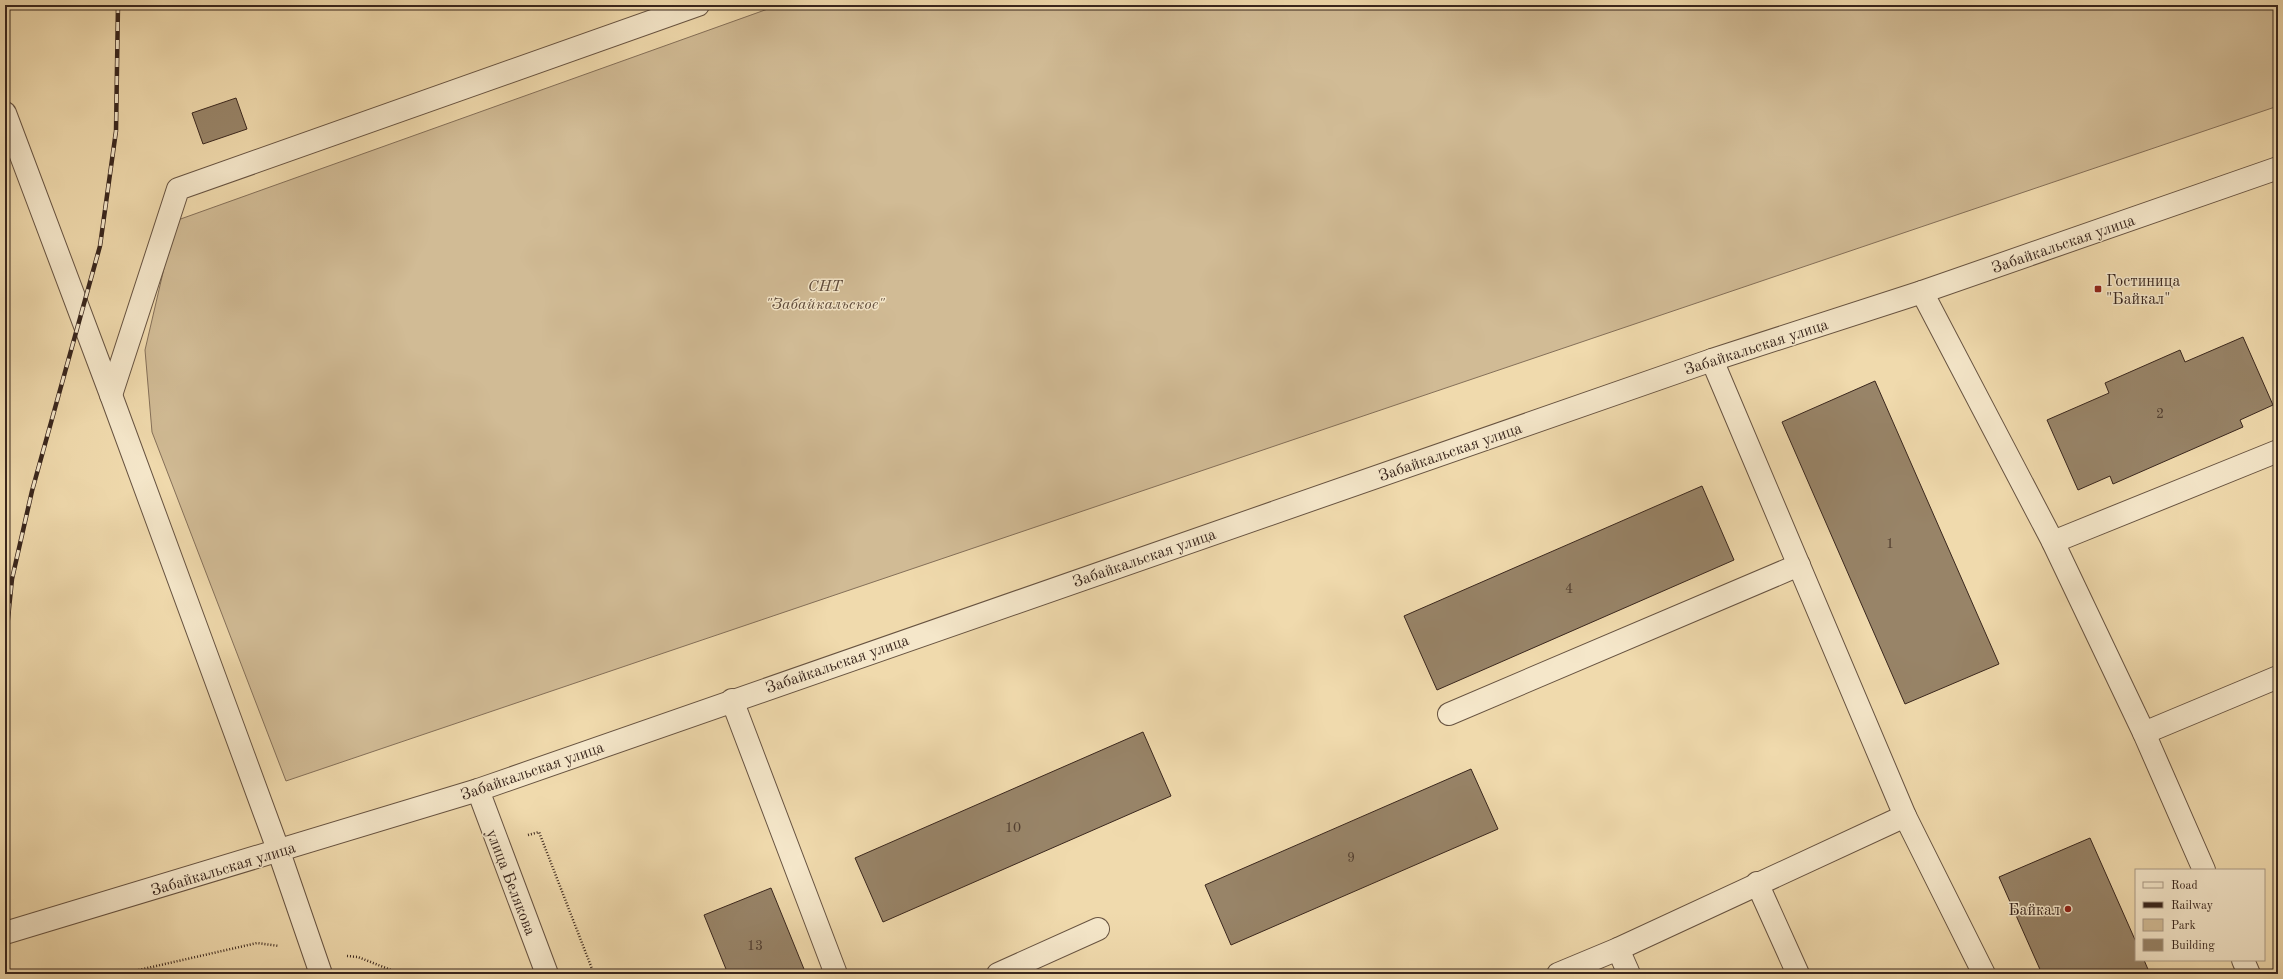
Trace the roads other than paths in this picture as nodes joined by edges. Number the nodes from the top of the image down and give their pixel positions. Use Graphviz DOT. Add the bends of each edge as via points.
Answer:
graph roads {
  1 [pos="698,5"];
  2 [pos="5,113"];
  3 [pos="2278,168"];
  4 [pos="1922,292"];
  5 [pos="1712,360"];
  6 [pos="111,395"];
  7 [pos="2278,451"];
  8 [pos="2053,542"];
  9 [pos="1799,565"];
  10 [pos="2278,677"];
  11 [pos="732,700"];
  12 [pos="1449,714"];
  13 [pos="2144,733"];
  14 [pos="478,790"];
  15 [pos="1905,816"];
  16 [pos="279,852"];
  17 [pos="2204,869"];
  18 [pos="1757,883"];
  19 [pos="1098,929"];
  20 [pos="5,933"];
  21 [pos="1618,949"];
  22 [pos="2243,961"];
  23 [pos="321,974"];
  24 [pos="547,974"];
  25 [pos="836,974"];
  26 [pos="998,974"];
  27 [pos="1558,974"];
  28 [pos="1629,974"];
  29 [pos="1798,974"];
  30 [pos="1984,974"];
  31 [pos="2249,974"];
  1 -- 6 [label="street" via="178,189"];
  2 -- 6 [label="street"];
  3 -- 4 [label="street, Забайкальская улица"];
  4 -- 5 [label="street, Забайкальская улица"];
  4 -- 8 [label="street"];
  5 -- 9 [label="street"];
  5 -- 11 [label="street, Забайкальская улица"];
  6 -- 16 [label="street"];
  7 -- 8 [label="street"];
  8 -- 13 [label="street"];
  9 -- 12 [label="street"];
  9 -- 15 [label="street"];
  10 -- 13 [label="street"];
  11 -- 14 [label="street, Забайкальская улица"];
  11 -- 25 [label="street"];
  13 -- 17 [label="street"];
  14 -- 16 [label="street, Забайкальская улица"];
  14 -- 24 [label="street, улица Белякова"];
  15 -- 18 [label="street"];
  15 -- 30 [label="street"];
  16 -- 20 [label="street, Забайкальская улица"];
  16 -- 23 [label="street"];
  18 -- 21 [label="street"];
  18 -- 29 [label="street"];
  19 -- 26 [label="street"];
  21 -- 27 [label="street"];
  21 -- 28 [label="street"];
  22 -- 31 [label="street"];
}
